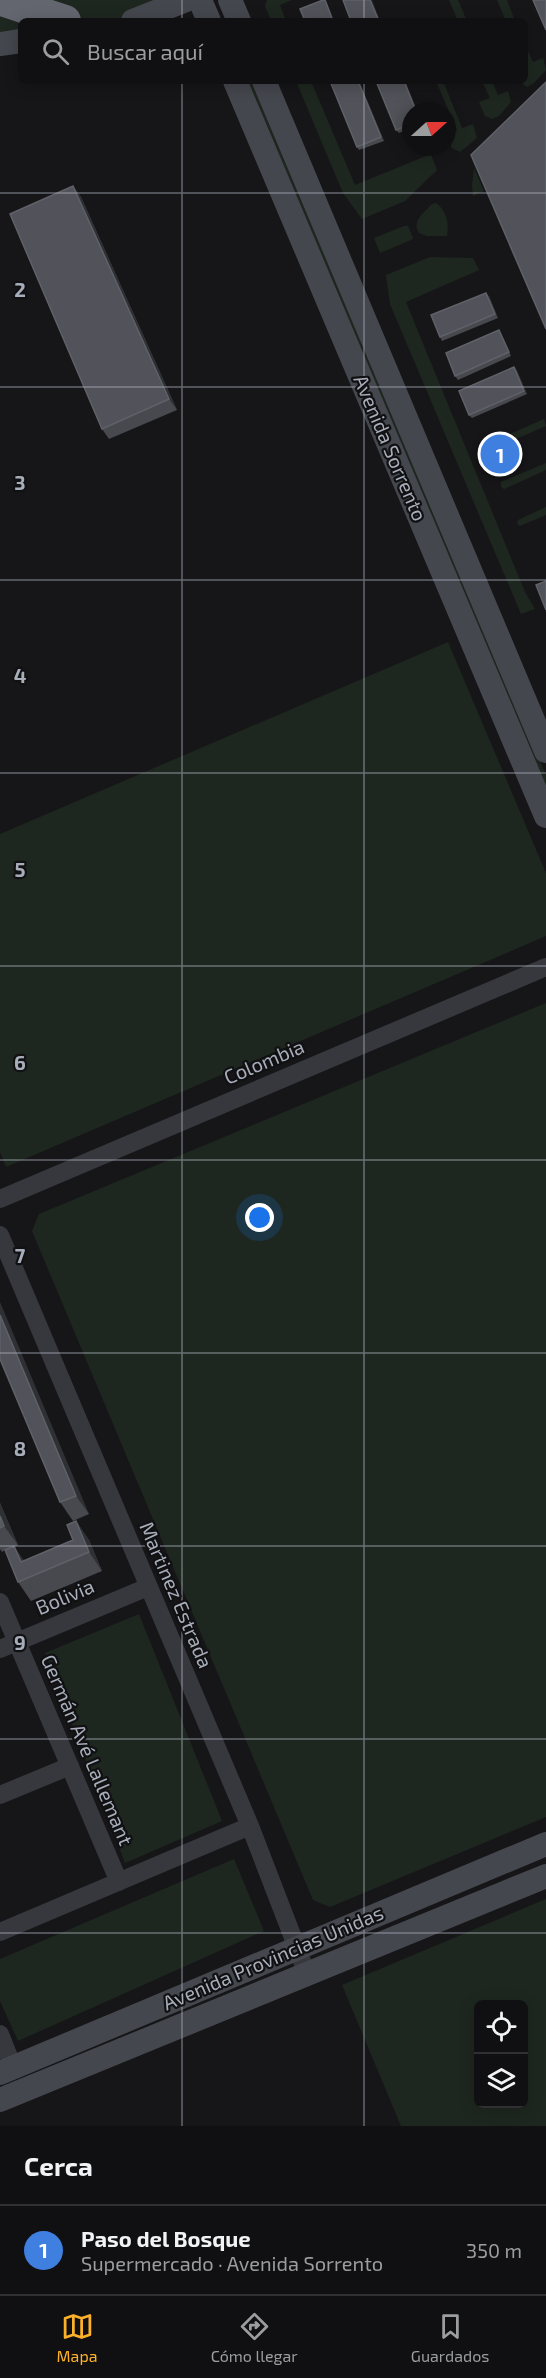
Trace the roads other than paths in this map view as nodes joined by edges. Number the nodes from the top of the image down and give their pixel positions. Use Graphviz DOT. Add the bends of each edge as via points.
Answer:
graph roads {
  1 [pos="2,0"];
  2 [pos="186,0"];
  3 [pos="200,0"];
  4 [pos="230,0"];
  5 [pos="56,18"];
  6 [pos="141,18"];
  7 [pos="208,18"];
  8 [pos="238,18"];
  9 [pos="18,41"];
  10 [pos="0,44"];
  11 [pos="236,84"];
  12 [pos="265,84"];
  13 [pos="546,751"];
  14 [pos="546,816"];
  15 [pos="546,967"];
  16 [pos="0,1200"];
  17 [pos="0,1235"];
  18 [pos="148,1587"];
  19 [pos="0,1602"];
  20 [pos="17,1642"];
  21 [pos="0,1649"];
  22 [pos="70,1766"];
  23 [pos="0,1795"];
  24 [pos="250,1826"];
  25 [pos="546,1844"];
  26 [pos="546,1876"];
  27 [pos="119,1882"];
  28 [pos="0,1932"];
  29 [pos="296,1948"];
  30 [pos="307,1974"];
  31 [pos="0,2034"];
  32 [pos="7,2070"];
  33 [pos="0,2100"];
  1 -- 5 [label="highway"];
  2 -- 6 [label="main road"];
  3 -- 7 [label="main road"];
  4 -- 8 [label="main road"];
  9 -- 10 [label="main road"];
  11 -- 14 [label="main road, Avenida Sorrento"];
  12 -- 13 [label="main road, Avenida Sorrento"];
  15 -- 16 [label="street, Colombia"];
  17 -- 18 [label="street, Martinez Estrada"];
  18 -- 20 [label="street, Bolivia"];
  18 -- 24 [label="street, Martinez Estrada"];
  19 -- 20 [label="street, Germán Avé Lallemant"];
  20 -- 21 [label="street, Bolivia"];
  20 -- 22 [label="street, Germán Avé Lallemant"];
  22 -- 23 [label="street"];
  22 -- 27 [label="street, Germán Avé Lallemant"];
  24 -- 27 [label="street"];
  24 -- 29 [label="street, Martinez Estrada"];
  25 -- 29 [label="main road, Avenida Provincias Unidas"];
  26 -- 30 [label="main road, Avenida Provincias Unidas"];
  27 -- 28 [label="street"];
  29 -- 30 [label="street, Martinez Estrada"];
  29 -- 32 [label="main road, Avenida Provincias Unidas"];
  30 -- 33 [label="main road, Avenida Provincias Unidas"];
  31 -- 32 [label="street"];
}
